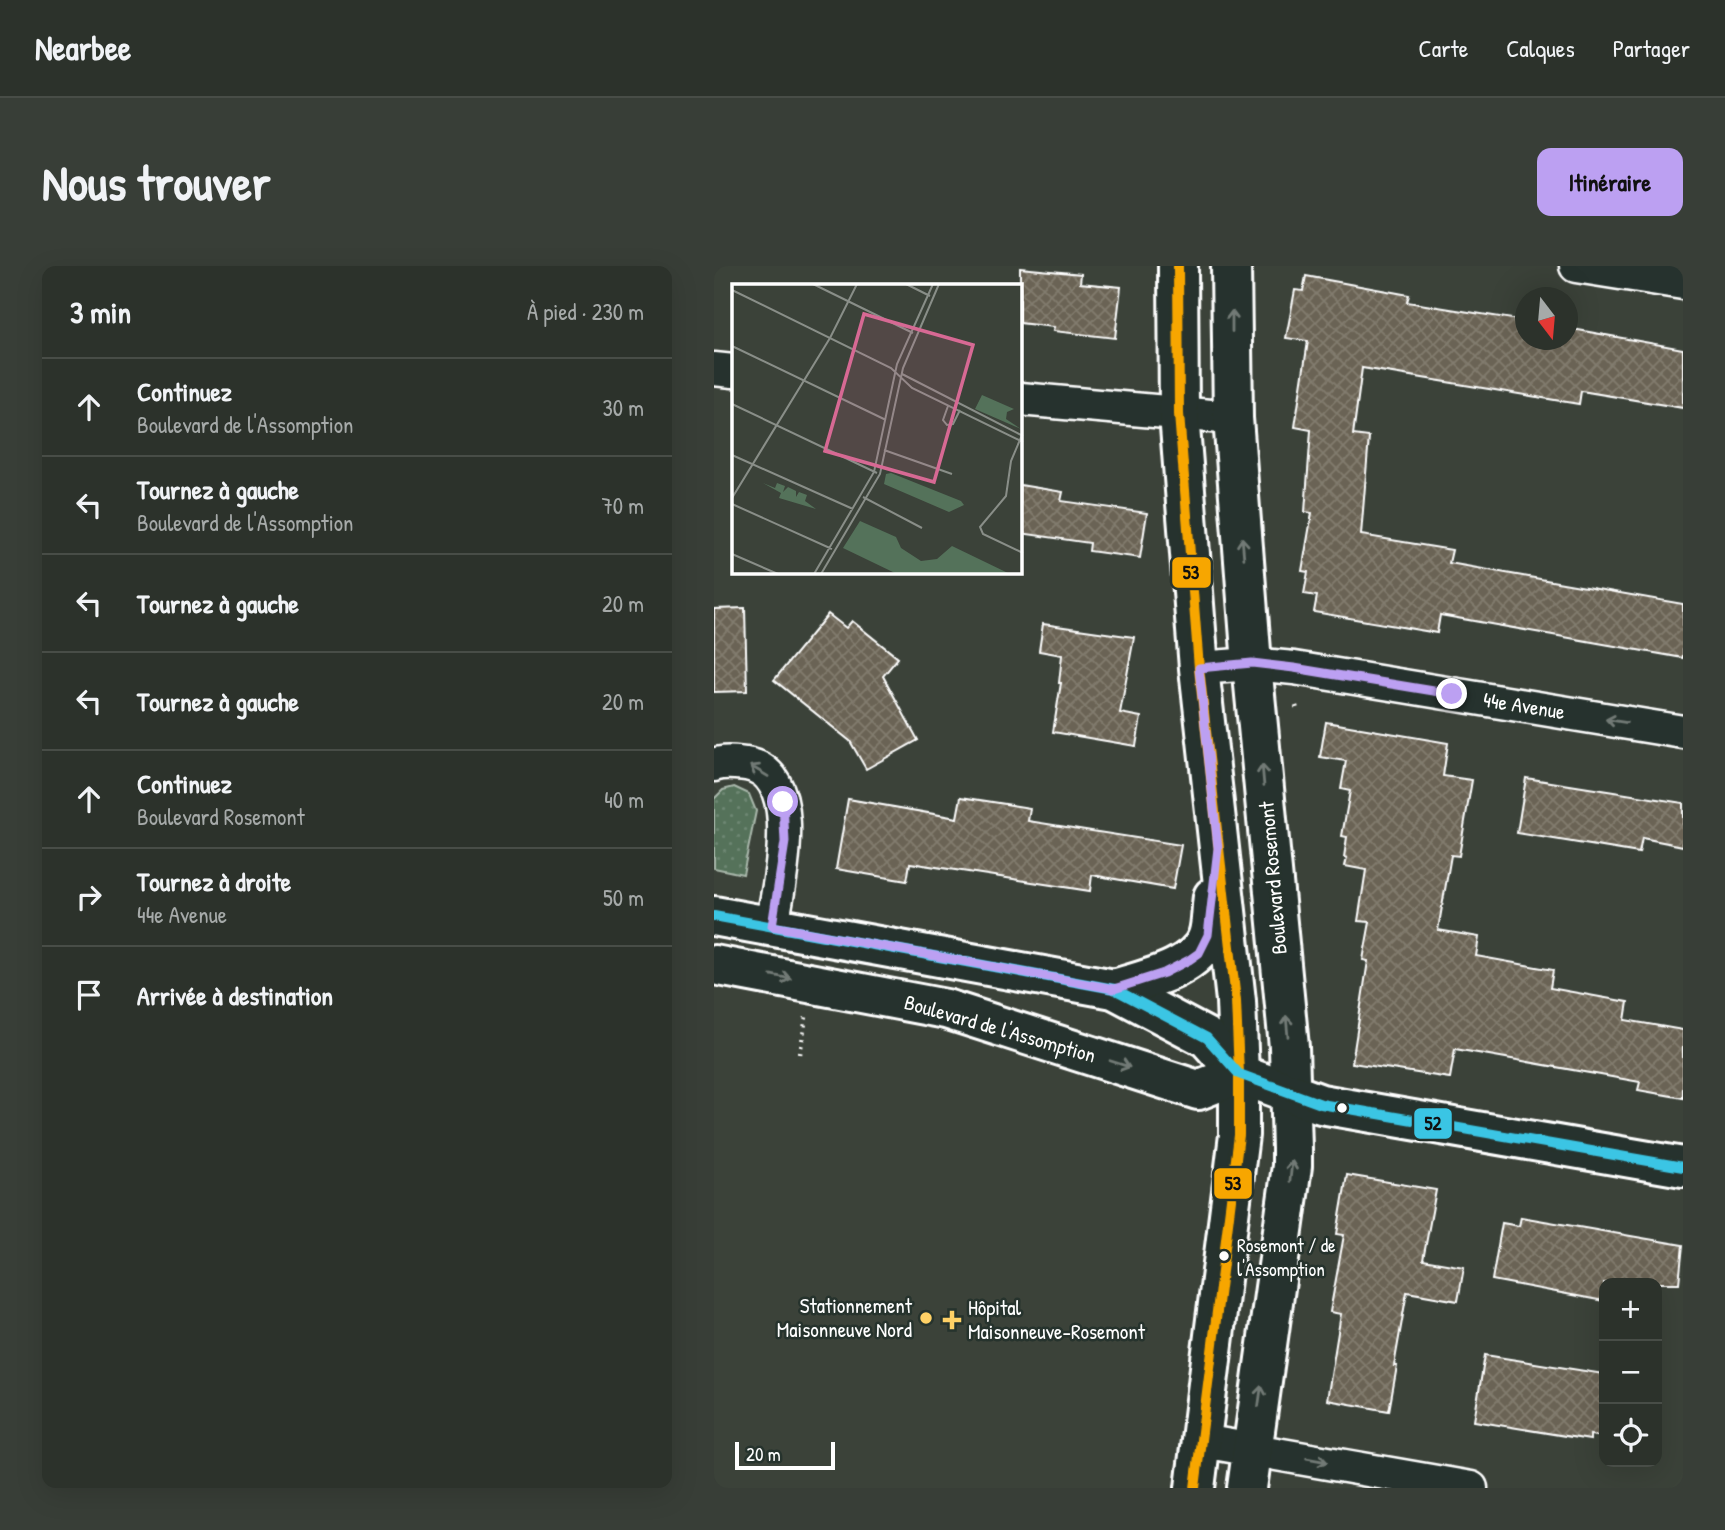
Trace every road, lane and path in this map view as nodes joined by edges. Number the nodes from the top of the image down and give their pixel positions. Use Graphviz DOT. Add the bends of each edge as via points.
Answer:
graph roads {
  1 [pos="1178,266"];
  2 [pos="1231,266"];
  3 [pos="1576,266"];
  4 [pos="1683,284"];
  5 [pos="714,369"];
  6 [pos="732,371"];
  7 [pos="1022,399"];
  8 [pos="1179,414"];
  9 [pos="1233,418"];
  10 [pos="1252,663"];
  11 [pos="1199,668"];
  12 [pos="1683,732"];
  13 [pos="714,765"];
  14 [pos="1218,848"];
  15 [pos="714,916"];
  16 [pos="772,926"];
  17 [pos="714,965"];
  18 [pos="1114,989"];
  19 [pos="808,1006"];
  20 [pos="800,1054"];
  21 [pos="1239,1074"];
  22 [pos="1292,1094"];
  23 [pos="1683,1167"];
  24 [pos="1202,1441"];
  25 [pos="1253,1450"];
  26 [pos="1195,1488"];
  27 [pos="1247,1488"];
  28 [pos="1471,1488"];
  1 -- 8 [label="main road"];
  9 -- 2 [label="main road, Boulevard Rosemont, one-way"];
  3 -- 4 [label="street"];
  5 -- 6 [label="street"];
  7 -- 8 [label="street"];
  8 -- 9 [label="street"];
  8 -- 11 [label="main road"];
  10 -- 9 [label="main road, Boulevard Rosemont, one-way"];
  10 -- 11 [label="street, 44e Avenue"];
  12 -- 10 [label="street, 44e Avenue, one-way"];
  22 -- 10 [label="main road, Boulevard Rosemont, one-way"];
  11 -- 14 [label="main road"];
  16 -- 13 [label="street, one-way" via="785,842 783,802 773,780 756,766"];
  14 -- 18 [label="main road" via="1208,935 1199,953 1164,973"];
  14 -- 21 [label="main road" via="1236,1001"];
  15 -- 16 [label="main road"];
  16 -- 18 [label="main road"];
  17 -- 21 [label="main road, Boulevard de l'Assomption, one-way" via="946,1009 1198,1090"];
  18 -- 21 [label="main road" via="1207,1038"];
  19 -- 20 [label="path"];
  21 -- 22 [label="main road"];
  21 -- 24 [label="main road" via="1239,1135"];
  22 -- 23 [label="main road" via="1337,1107"];
  25 -- 22 [label="main road, Boulevard Rosemont, one-way" via="1292,1166"];
  24 -- 25 [label="street"];
  24 -- 26 [label="main road"];
  25 -- 27 [label="main road, Boulevard Rosemont"];
  25 -- 28 [label="street, one-way"];
}
